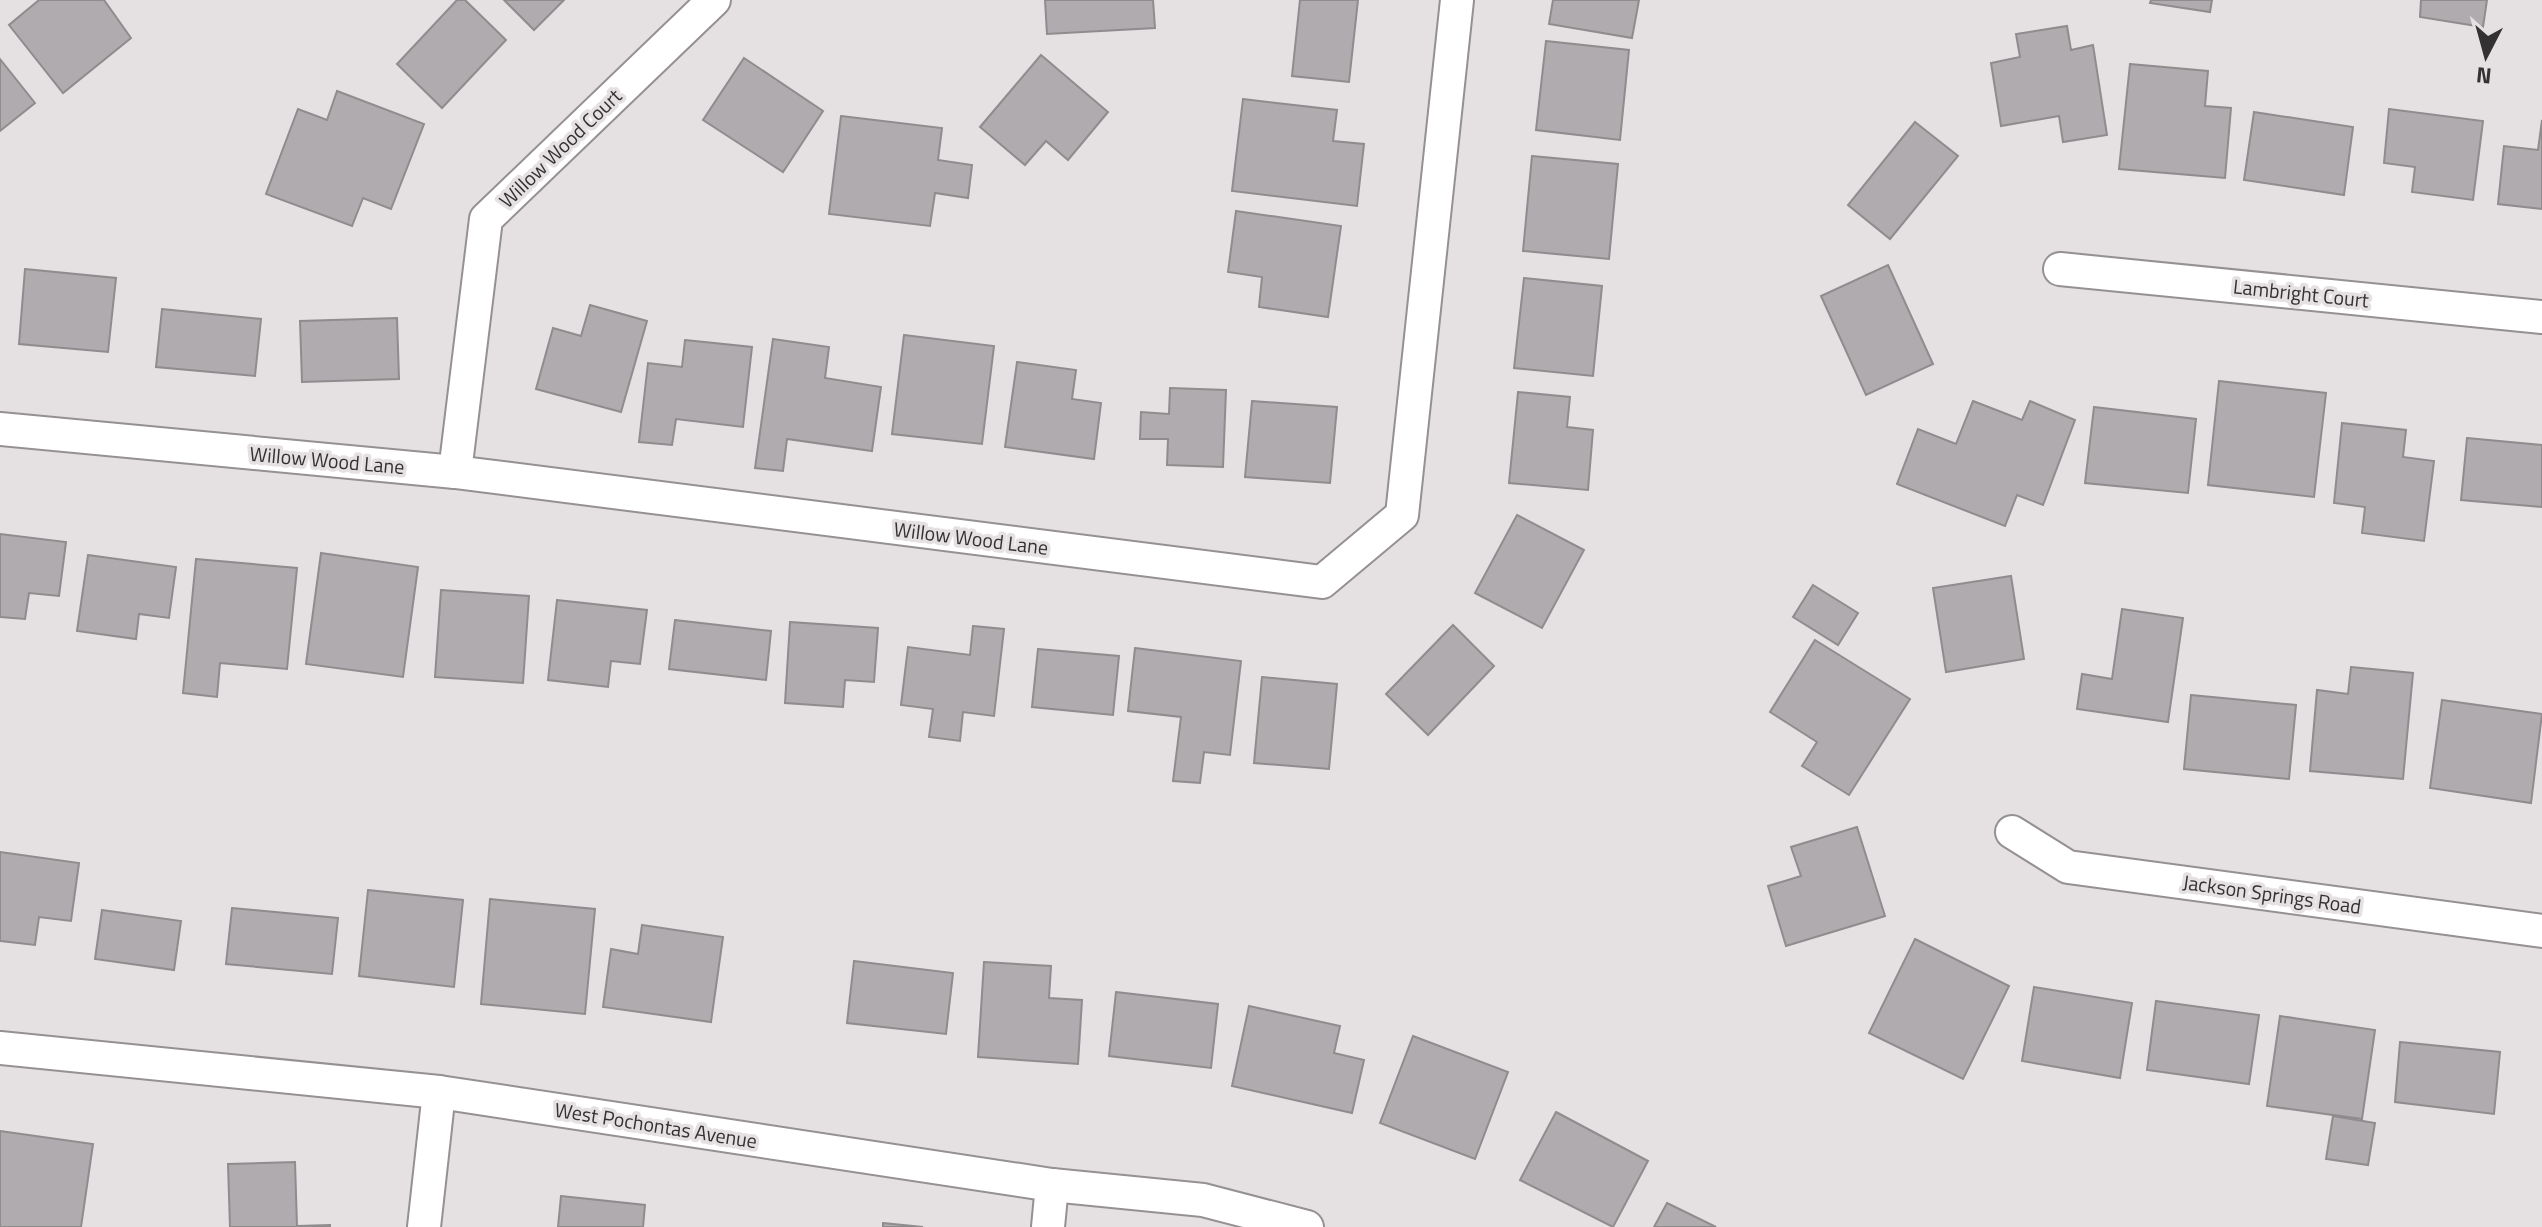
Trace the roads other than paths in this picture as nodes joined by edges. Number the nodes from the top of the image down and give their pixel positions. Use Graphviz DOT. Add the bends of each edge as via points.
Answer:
graph roads {
  1 [pos="714,0"];
  2 [pos="1457,0"];
  3 [pos="2060,269"];
  4 [pos="2542,317"];
  5 [pos="0,429"];
  6 [pos="455,472"];
  7 [pos="2012,832"];
  8 [pos="2542,931"];
  9 [pos="0,1048"];
  10 [pos="439,1092"];
  11 [pos="1052,1185"];
  12 [pos="424,1227"];
  13 [pos="1048,1227"];
  14 [pos="1307,1227"];
  1 -- 6 [label="street, Willow Wood Court" via="486,219"];
  2 -- 6 [label="street, Willow Wood Lane" via="1402,515 1322,582"];
  3 -- 4 [label="street, Lambright Court"];
  5 -- 6 [label="street, Willow Wood Lane"];
  7 -- 8 [label="street, Jackson Springs Road" via="2068,867"];
  9 -- 10 [label="street, West Pochontas Avenue"];
  10 -- 11 [label="street, West Pochontas Avenue"];
  10 -- 12 [label="street"];
  11 -- 13 [label="street"];
  11 -- 14 [label="street, West Pochontas Avenue" via="1203,1200"];
}
